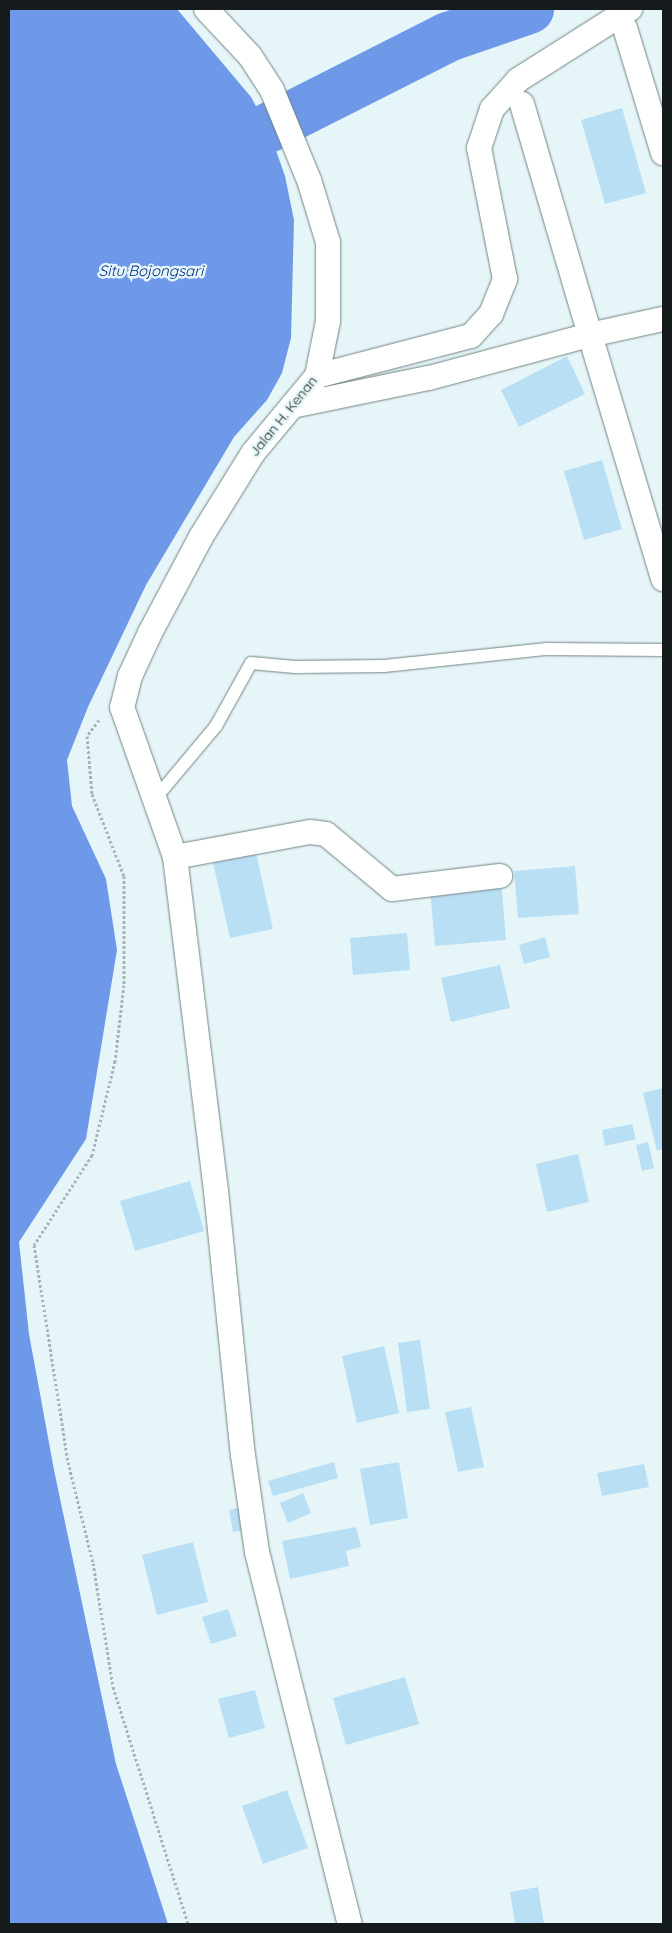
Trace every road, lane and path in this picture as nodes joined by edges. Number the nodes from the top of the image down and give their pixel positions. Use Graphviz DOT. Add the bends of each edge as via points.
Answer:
graph roads {
  1 [pos="206,9"];
  2 [pos="628,19"];
  3 [pos="522,104"];
  4 [pos="663,153"];
  5 [pos="663,320"];
  6 [pos="590,335"];
  7 [pos="317,376"];
  8 [pos="292,406"];
  9 [pos="663,579"];
  10 [pos="663,650"];
  11 [pos="122,707"];
  12 [pos="154,800"];
  13 [pos="175,857"];
  14 [pos="500,876"];
  15 [pos="188,1924"];
  16 [pos="350,1924"];
  1 -- 7 [label="street, Jalan H. Kenan" via="250,56 272,90 309,180 328,242 328,321"];
  2 -- 4 [label="street"];
  2 -- 7 [label="street" via="518,80 492,109 479,148 504,279 491,314 471,336"];
  3 -- 6 [label="street"];
  5 -- 6 [label="street"];
  6 -- 8 [label="street" via="429,378"];
  6 -- 9 [label="street"];
  7 -- 8 [label="street, Jalan H. Kenan"];
  8 -- 11 [label="street, Jalan H. Kenan" via="253,453 200,537 146,641 130,676"];
  10 -- 12 [label="lane" via="548,649 384,666 273,666 254,662 244,671 216,726"];
  11 -- 12 [label="street"];
  11 -- 15 [label="path" via="102,716 86,736 92,794 124,876 124,985 115,1061 92,1155 34,1245 68,1462 93,1563 113,1687"];
  12 -- 13 [label="street"];
  13 -- 14 [label="street" via="310,832 326,834 392,889"];
  13 -- 16 [label="street" via="257,1552"];
}
